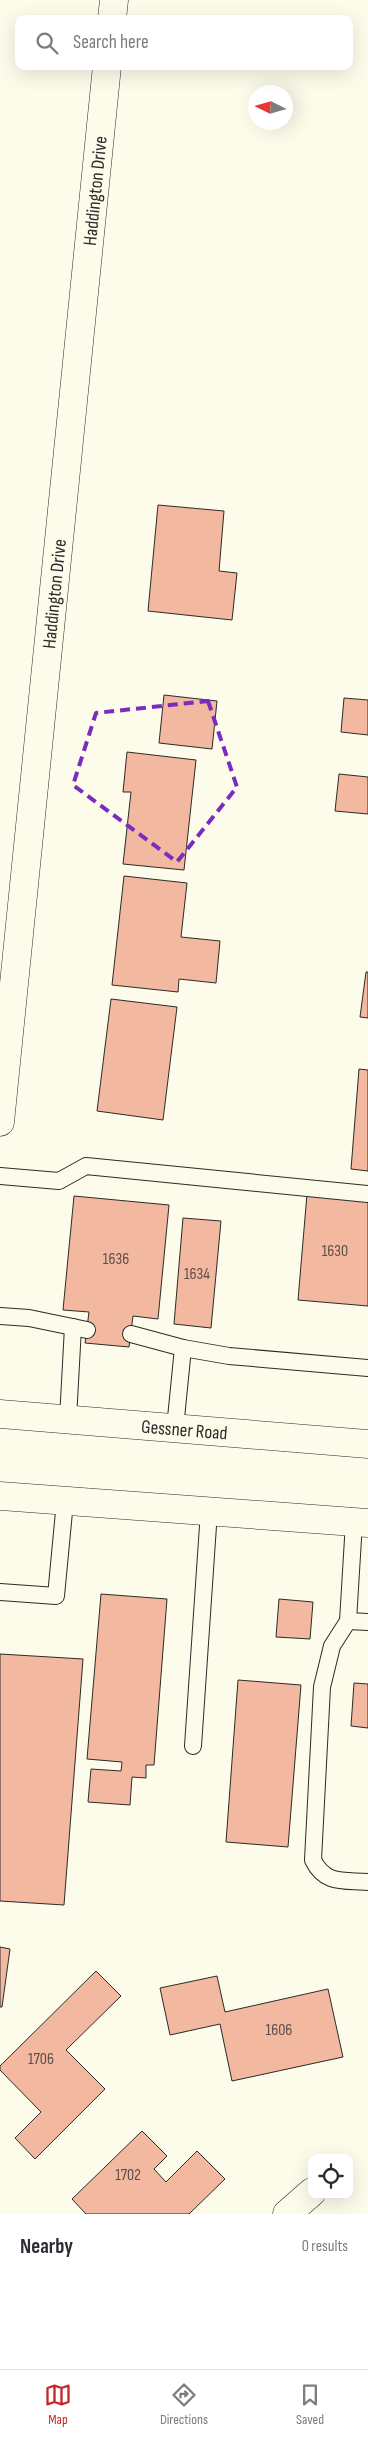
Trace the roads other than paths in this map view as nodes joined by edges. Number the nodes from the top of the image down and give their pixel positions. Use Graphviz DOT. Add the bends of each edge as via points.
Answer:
graph roads {
  1 [pos="114,0"];
  2 [pos="112,15"];
  3 [pos="107,70"];
  4 [pos="0,1122"];
  5 [pos="0,1176"];
  6 [pos="368,1194"];
  7 [pos="0,1316"];
  8 [pos="131,1334"];
  9 [pos="183,1348"];
  10 [pos="368,1368"];
  11 [pos="0,1414"];
  12 [pos="68,1419"];
  13 [pos="175,1428"];
  14 [pos="368,1444"];
  15 [pos="0,1496"];
  16 [pos="65,1500"];
  17 [pos="209,1511"];
  18 [pos="361,1522"];
  19 [pos="0,1592"];
  20 [pos="348,1620"];
  21 [pos="368,1622"];
  22 [pos="194,1746"];
  23 [pos="368,1882"];
  24 [pos="308,2196"];
  25 [pos="287,2214"];
  1 -- 2 [label="street"];
  3 -- 4 [label="street, Haddington Drive"];
  5 -- 6 [label="lane" via="59,1181 86,1166"];
  7 -- 12 [label="lane" via="29,1318 80,1329"];
  8 -- 9 [label="lane"];
  9 -- 10 [label="lane" via="229,1356"];
  9 -- 13 [label="lane"];
  11 -- 12 [label="street, Gessner Road"];
  12 -- 13 [label="street, Gessner Road"];
  13 -- 14 [label="street, Gessner Road"];
  15 -- 16 [label="street"];
  16 -- 17 [label="street"];
  16 -- 19 [label="lane" via="56,1596"];
  17 -- 18 [label="street"];
  17 -- 22 [label="lane"];
  18 -- 20 [label="lane"];
  20 -- 21 [label="lane"];
  20 -- 23 [label="lane" via="332,1646 322,1687 313,1860 319,1872 330,1880"];
  24 -- 25 [label="street"];
}
